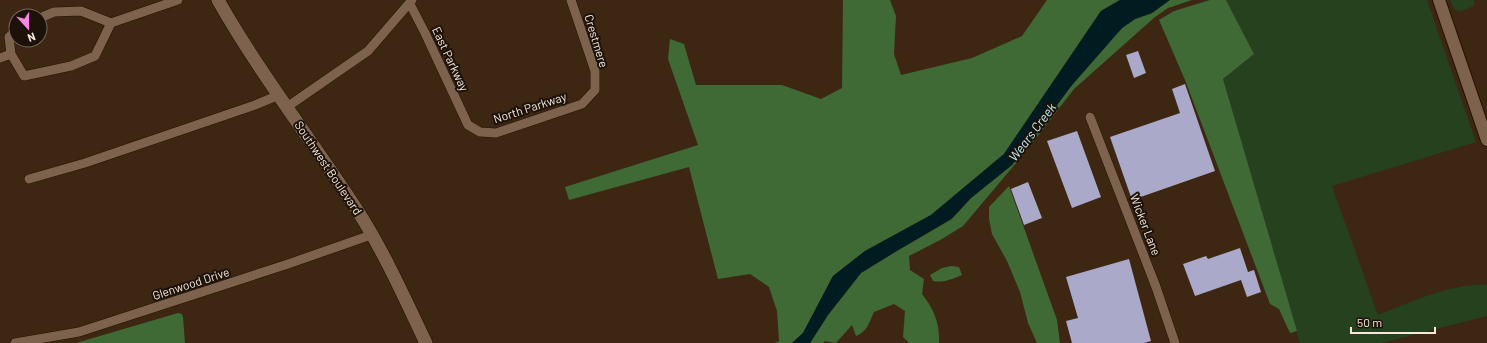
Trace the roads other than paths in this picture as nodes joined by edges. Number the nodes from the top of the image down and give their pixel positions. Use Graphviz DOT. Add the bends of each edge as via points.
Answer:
graph roads {
  1 [pos="178,0"];
  2 [pos="218,0"];
  3 [pos="571,0"];
  4 [pos="1439,0"];
  5 [pos="411,2"];
  6 [pos="48,15"];
  7 [pos="112,23"];
  8 [pos="10,48"];
  9 [pos="11,54"];
  10 [pos="0,58"];
  11 [pos="594,90"];
  12 [pos="279,95"];
  13 [pos="287,107"];
  14 [pos="1090,117"];
  15 [pos="468,125"];
  16 [pos="1487,140"];
  17 [pos="29,179"];
  18 [pos="371,235"];
  19 [pos="15,343"];
  20 [pos="426,343"];
  21 [pos="1175,343"];
  1 -- 7 [label="street"];
  2 -- 12 [label="main road, Southwest Boulevard" via="240,38"];
  3 -- 11 [label="street, Crestmere" via="595,71"];
  4 -- 16 [label="street"];
  5 -- 13 [label="street" via="368,51"];
  5 -- 15 [label="street, East Parkway"];
  6 -- 7 [label="street" via="81,11"];
  7 -- 9 [label="street" via="96,56 71,66 24,76"];
  8 -- 9 [label="street"];
  9 -- 10 [label="street"];
  11 -- 15 [label="street, North Parkway" via="582,104 496,133 480,132"];
  12 -- 13 [label="main road, Southwest Boulevard"];
  12 -- 17 [label="street" via="92,161"];
  13 -- 18 [label="main road, Southwest Boulevard"];
  14 -- 21 [label="street, Wicker Lane"];
  18 -- 19 [label="street, Glenwood Drive" via="101,326"];
  18 -- 20 [label="main road, Southwest Boulevard"];
}
